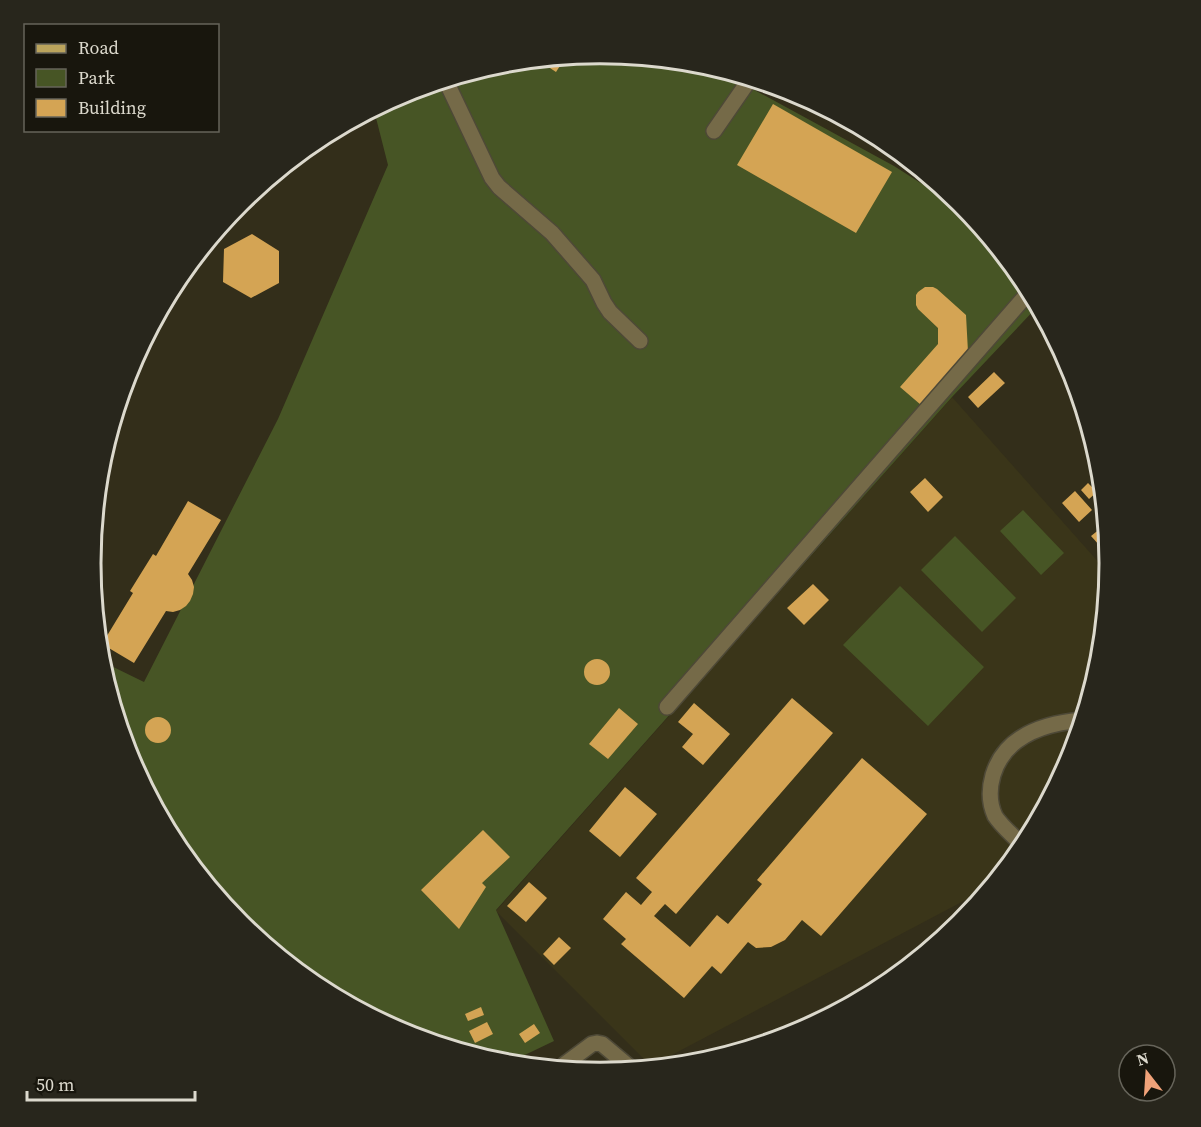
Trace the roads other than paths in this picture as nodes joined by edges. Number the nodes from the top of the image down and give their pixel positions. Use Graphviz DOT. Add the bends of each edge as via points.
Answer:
graph roads {
  1 [pos="745,86"];
  2 [pos="449,88"];
  3 [pos="714,131"];
  4 [pos="1023,299"];
  5 [pos="640,341"];
  6 [pos="667,707"];
  7 [pos="1074,721"];
  8 [pos="1016,839"];
  9 [pos="569,1061"];
  10 [pos="623,1061"];
  1 -- 3 [label="lane"];
  2 -- 5 [label="lane" via="492,178 552,233 593,280 610,312"];
  4 -- 6 [label="lane"];
  7 -- 8 [label="lane" via="1029,733 1001,756 990,784 990,798 996,818"];
  9 -- 10 [label="lane" via="597,1043"];
}
